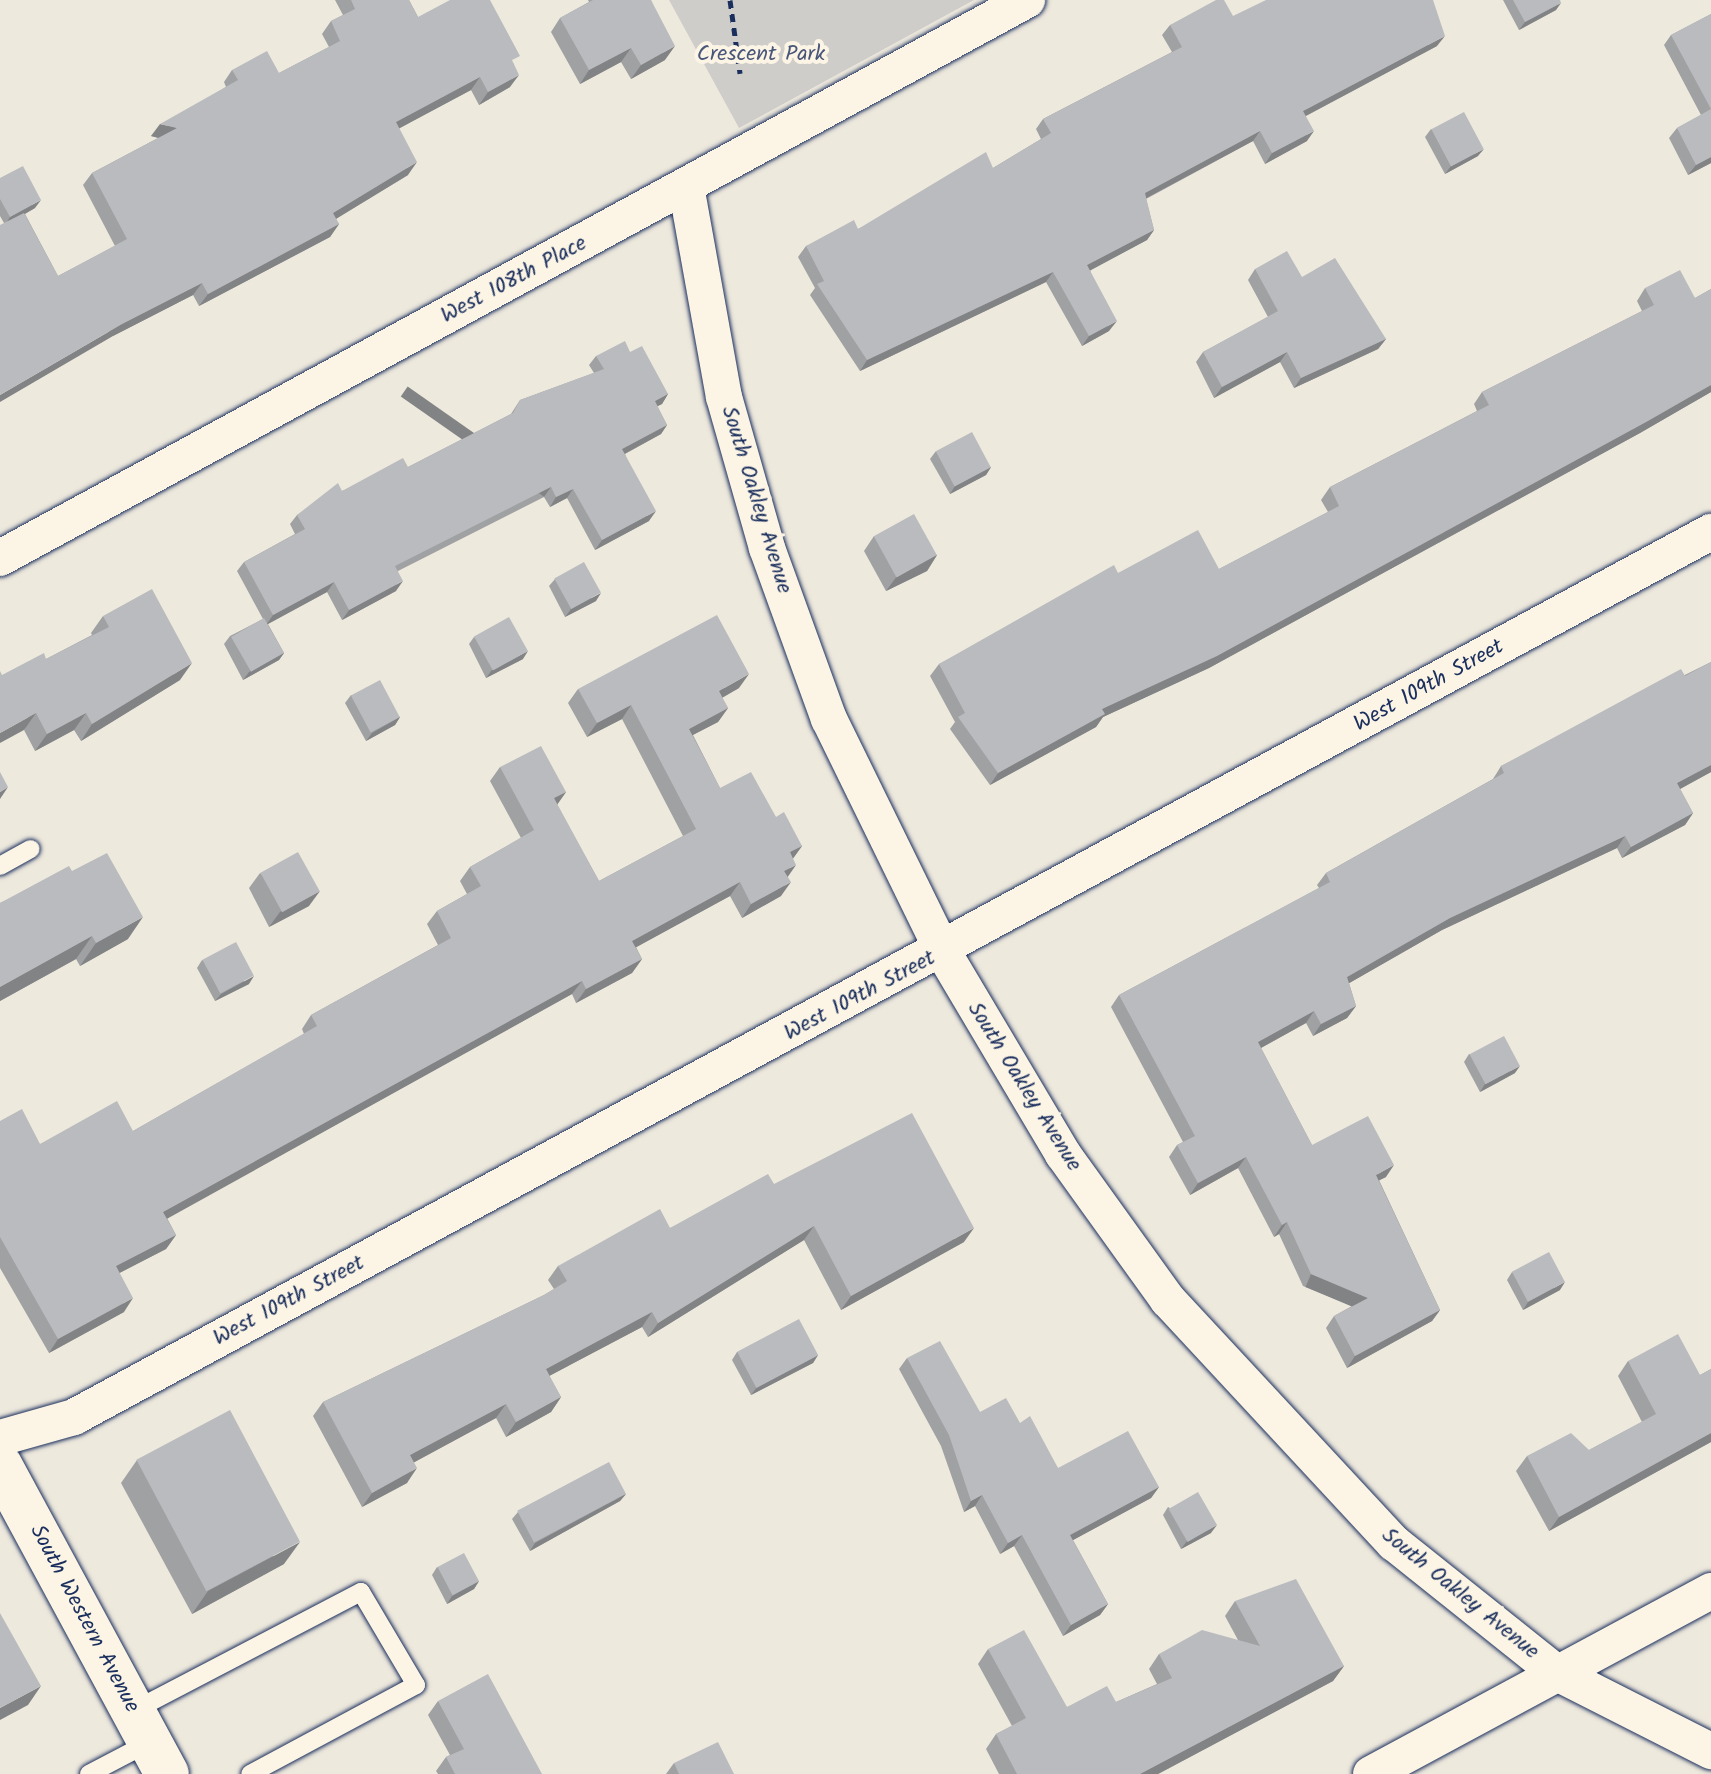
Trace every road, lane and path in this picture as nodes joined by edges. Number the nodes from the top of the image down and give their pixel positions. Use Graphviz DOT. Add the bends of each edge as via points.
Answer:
graph roads {
  1 [pos="730,0"];
  2 [pos="1027,0"];
  3 [pos="740,73"];
  4 [pos="686,186"];
  5 [pos="1711,532"];
  6 [pos="0,558"];
  7 [pos="31,849"];
  8 [pos="0,866"];
  9 [pos="943,952"];
  10 [pos="0,1438"];
  11 [pos="0,1465"];
  12 [pos="1711,1591"];
  13 [pos="1557,1673"];
  14 [pos="150,1742"];
  15 [pos="1711,1751"];
  16 [pos="89,1774"];
  17 [pos="250,1774"];
  18 [pos="1371,1774"];
  1 -- 3 [label="path"];
  2 -- 4 [label="street, West 108th Place"];
  4 -- 6 [label="street, West 108th Place"];
  4 -- 9 [label="street, South Oakley Avenue" via="724,397 767,548 829,719"];
  5 -- 9 [label="street, West 109th Street"];
  7 -- 8 [label="lane"];
  9 -- 10 [label="street, West 109th Street" via="74,1417"];
  9 -- 13 [label="street, South Oakley Avenue" via="1063,1154 1168,1300 1394,1543"];
  11 -- 14 [label="main road, South Western Avenue"];
  12 -- 13 [label="street"];
  13 -- 15 [label="street, South Oakley Avenue"];
  13 -- 18 [label="street"];
  14 -- 16 [label="lane"];
  14 -- 17 [label="lane" via="361,1592 416,1685"];
}
